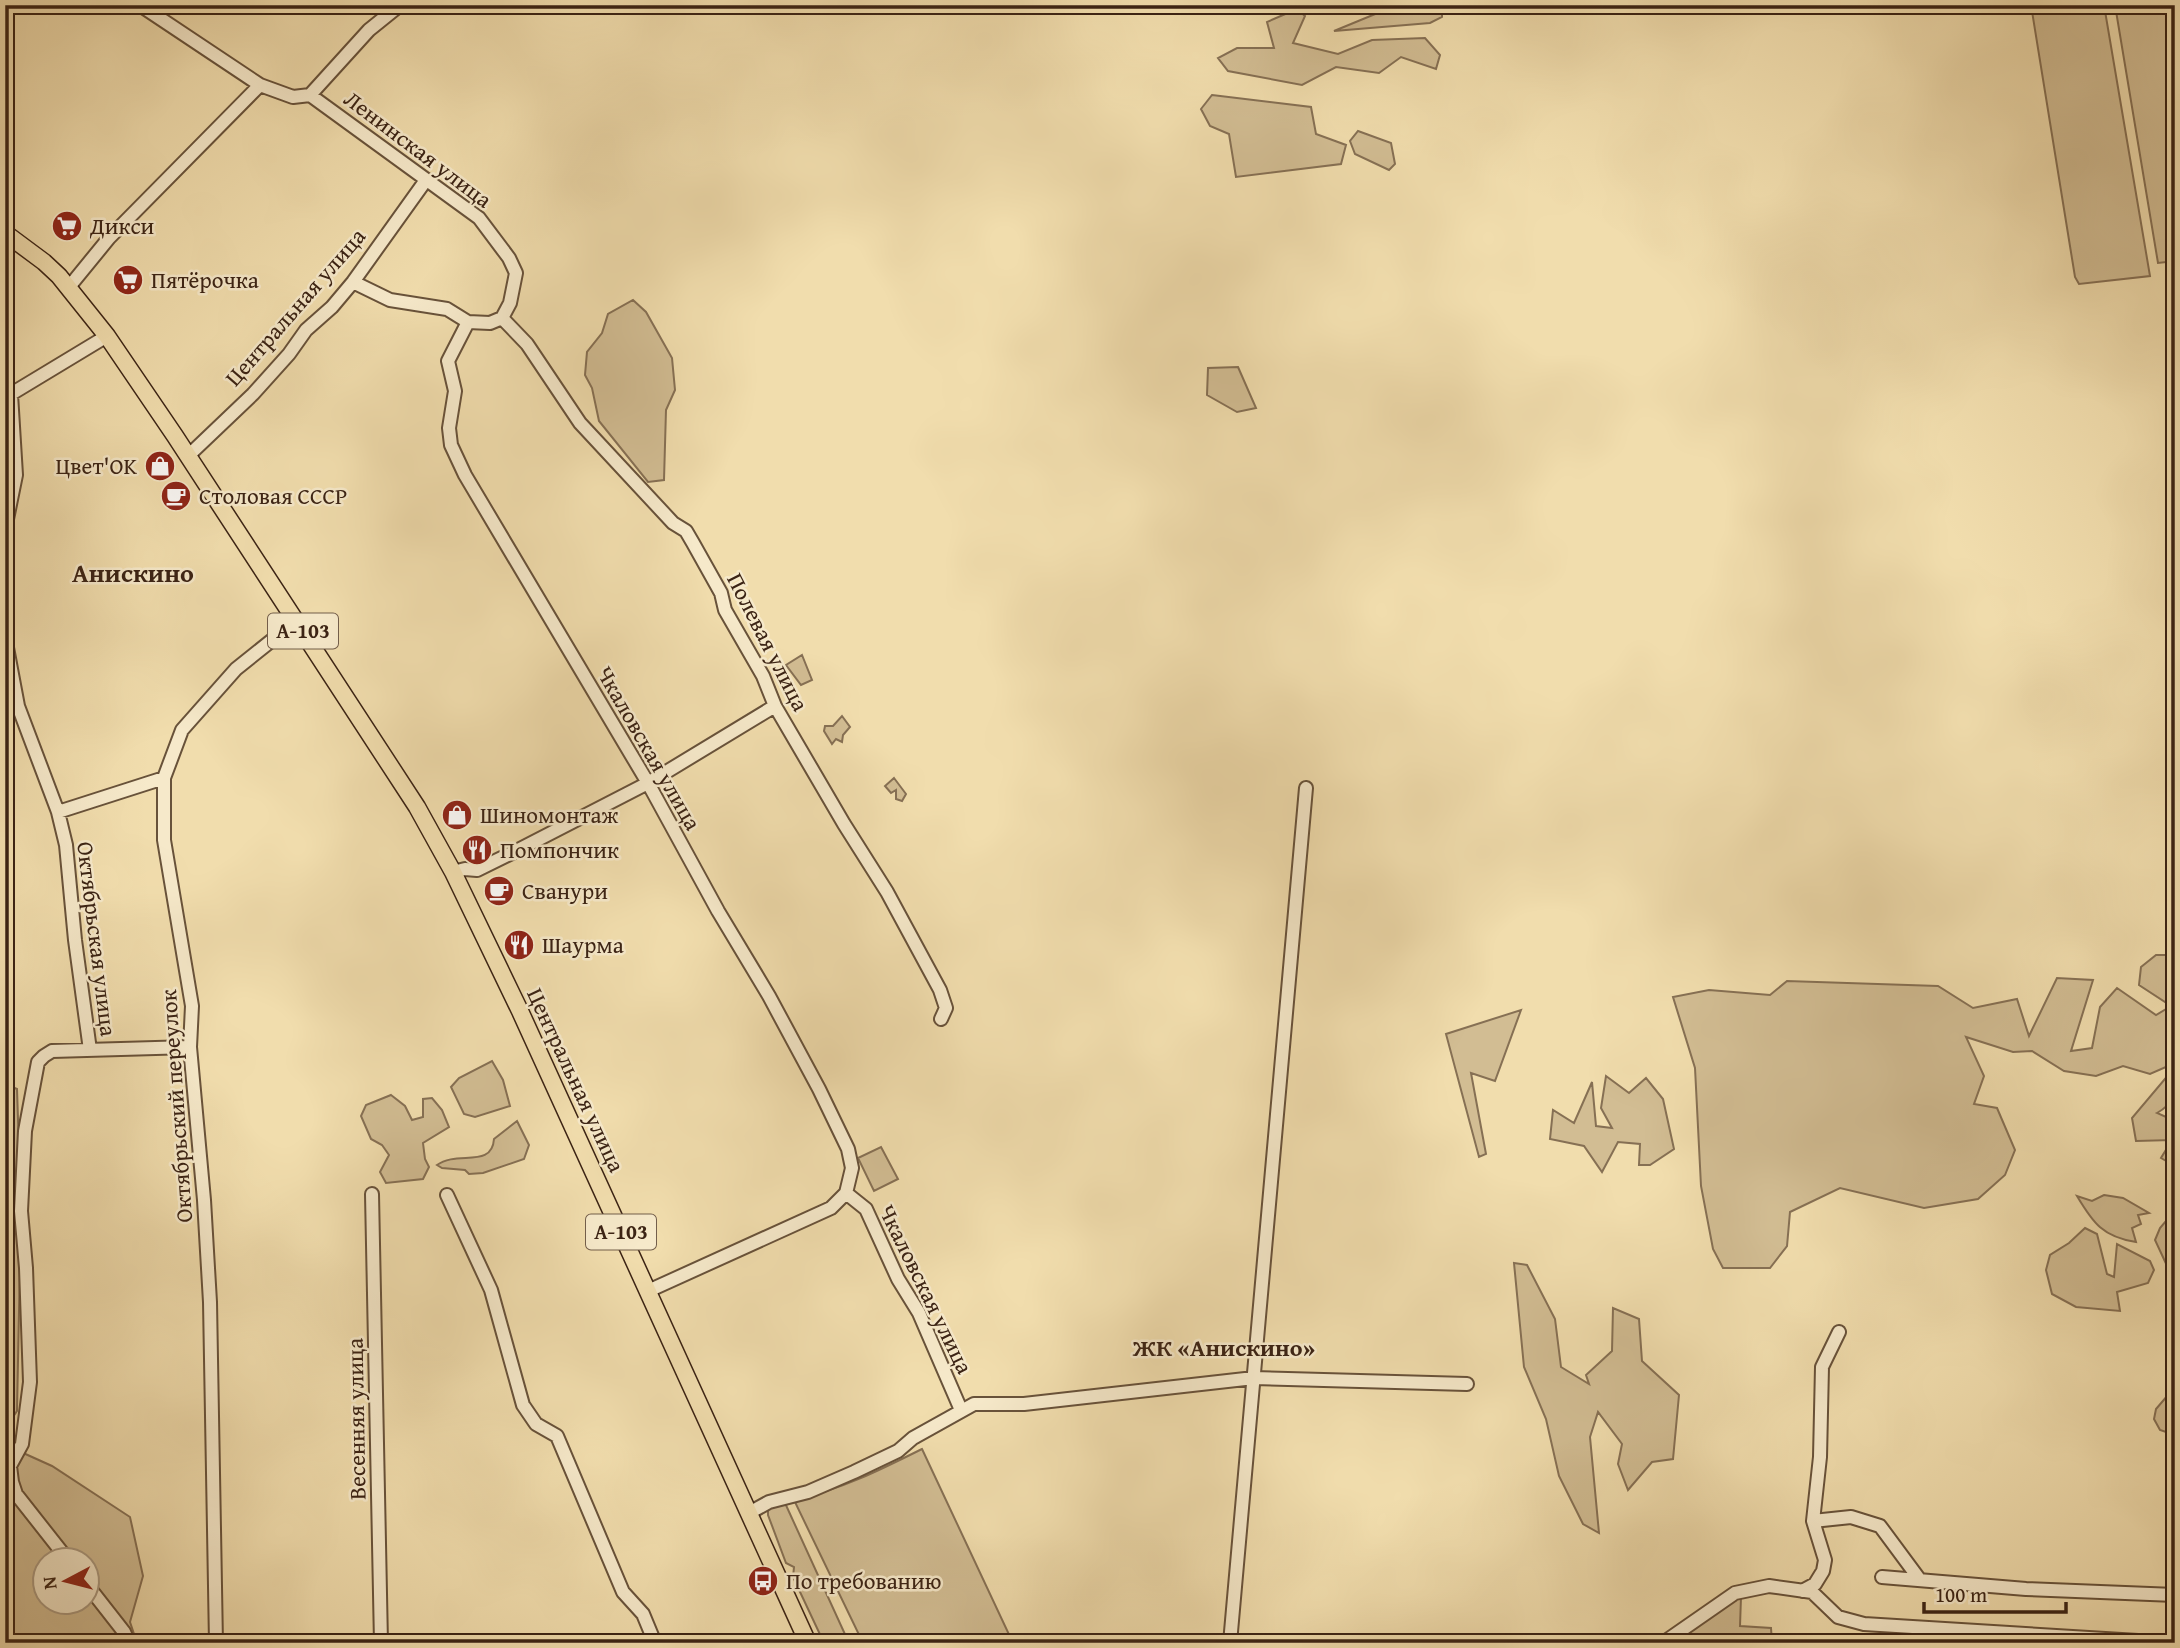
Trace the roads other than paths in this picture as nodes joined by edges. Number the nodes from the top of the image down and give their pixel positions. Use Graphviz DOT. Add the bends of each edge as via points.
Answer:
graph roads {
  1 [pos="140,5"];
  2 [pos="400,5"];
  3 [pos="260,85"];
  4 [pos="310,95"];
  5 [pos="426,180"];
  6 [pos="5,233"];
  7 [pos="353,282"];
  8 [pos="69,287"];
  9 [pos="502,318"];
  10 [pos="468,322"];
  11 [pos="107,337"];
  12 [pos="8,394"];
  13 [pos="188,456"];
  14 [pos="5,528"];
  15 [pos="296,621"];
  16 [pos="5,637"];
  17 [pos="775,706"];
  18 [pos="164,778"];
  19 [pos="648,783"];
  20 [pos="1306,788"];
  21 [pos="58,812"];
  22 [pos="453,872"];
  23 [pos="941,1019"];
  24 [pos="190,1047"];
  25 [pos="90,1050"];
  26 [pos="846,1193"];
  27 [pos="372,1194"];
  28 [pos="447,1195"];
  29 [pos="648,1291"];
  30 [pos="1839,1332"];
  31 [pos="1254,1378"];
  32 [pos="1467,1384"];
  33 [pos="961,1410"];
  34 [pos="749,1513"];
  35 [pos="1813,1521"];
  36 [pos="57,1546"];
  37 [pos="1882,1577"];
  38 [pos="1920,1580"];
  39 [pos="1801,1591"];
  40 [pos="2175,1595"];
  41 [pos="102,1605"];
  42 [pos="129,1643"];
  43 [pos="216,1643"];
  44 [pos="381,1643"];
  45 [pos="655,1643"];
  46 [pos="808,1643"];
  47 [pos="1230,1643"];
  48 [pos="1663,1643"];
  49 [pos="2171,1643"];
  1 -- 3 [label="street, Ленинская улица"];
  2 -- 4 [label="street, Ленинская улица" via="369,30"];
  3 -- 4 [label="street, Ленинская улица" via="293,97"];
  3 -- 8 [label="street" via="109,238"];
  4 -- 5 [label="street, Ленинская улица"];
  5 -- 7 [label="street, Центральная улица"];
  5 -- 9 [label="street, Ленинская улица" via="479,218 509,258 516,274"];
  6 -- 8 [label="main road, Центральная улица / А-103" via="44,261"];
  7 -- 10 [label="street" via="390,300 447,309"];
  7 -- 13 [label="street, Центральная улица" via="253,394"];
  8 -- 11 [label="main road, Центральная улица / А-103"];
  9 -- 10 [label="street" via="490,323"];
  9 -- 17 [label="street, Полевая улица" via="527,344 580,423 673,523 686,531"];
  10 -- 19 [label="street, Чкаловская улица" via="448,361 455,391 451,445 464,475"];
  11 -- 12 [label="street"];
  11 -- 13 [label="main road, Центральная улица / А-103"];
  12 -- 14 [label="street" via="16,475"];
  13 -- 15 [label="main road, Центральная улица / А-103"];
  15 -- 18 [label="street, Октябрьский переулок" via="236,669 182,730"];
  15 -- 22 [label="main road, Центральная улица / А-103" via="403,783"];
  16 -- 21 [label="street, Октябрьская улица" via="18,706"];
  17 -- 19 [label="street"];
  17 -- 23 [label="street, Полевая улица" via="940,990 946,1008"];
  18 -- 21 [label="street"];
  18 -- 24 [label="street, Октябрьский переулок" via="164,840 192,1006"];
  19 -- 22 [label="street" via="477,870"];
  19 -- 26 [label="street, Чкаловская улица" via="769,996 848,1149 852,1168"];
  20 -- 31 [label="street"];
  21 -- 25 [label="street, Октябрьская улица"];
  22 -- 29 [label="main road, Центральная улица / А-103"];
  24 -- 25 [label="street"];
  24 -- 43 [label="street, Октябрьский переулок" via="210,1302"];
  25 -- 36 [label="street, Октябрьская улица" via="52,1051 38,1062 25,1131 21,1199 30,1382 22,1444 10,1466 16,1494"];
  26 -- 29 [label="street, Чкаловская улица" via="831,1208 809,1219"];
  26 -- 33 [label="street, Чкаловская улица" via="866,1209"];
  27 -- 44 [label="street, Весенняя улица"];
  28 -- 45 [label="street" via="491,1290 523,1405 536,1424 557,1436 623,1592 643,1614"];
  29 -- 34 [label="main road, Центральная улица / А-103"];
  30 -- 35 [label="street" via="1822,1367"];
  31 -- 32 [label="street"];
  31 -- 33 [label="street" via="1024,1404 974,1404"];
  31 -- 47 [label="street"];
  33 -- 34 [label="street" via="898,1451"];
  34 -- 46 [label="main road, Центральная улица / А-103"];
  35 -- 38 [label="street" via="1851,1517 1880,1526"];
  35 -- 39 [label="street" via="1825,1560 1815,1584"];
  37 -- 38 [label="street"];
  38 -- 40 [label="street"];
  39 -- 48 [label="street" via="1769,1586 1735,1593"];
  39 -- 49 [label="street" via="1812,1592 1838,1617 1864,1624"];
  41 -- 42 [label="street"];
}
